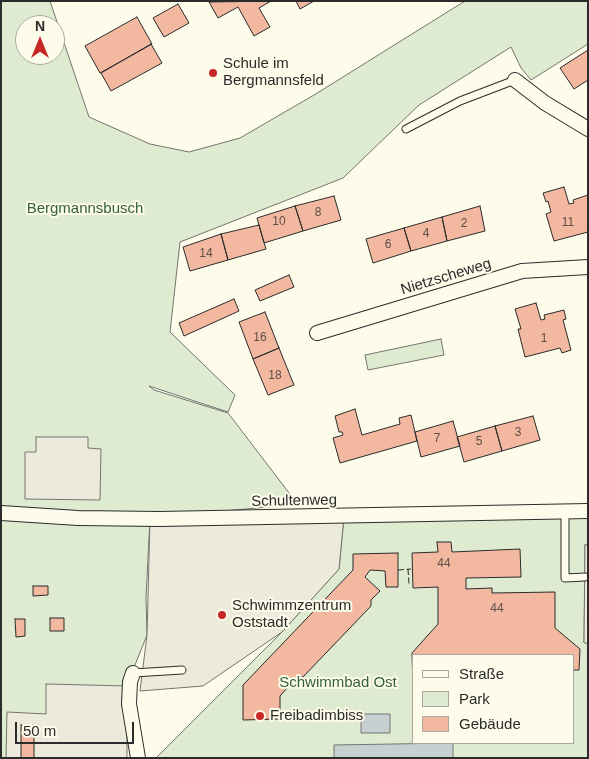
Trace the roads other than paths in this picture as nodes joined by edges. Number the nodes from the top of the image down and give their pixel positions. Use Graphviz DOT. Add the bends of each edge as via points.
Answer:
graph roads {
  1 [pos="514,80"];
  2 [pos="406,129"];
  3 [pos="588,129"];
  4 [pos="588,267"];
  5 [pos="317,333"];
  6 [pos="588,511"];
  7 [pos="1,513"];
  8 [pos="565,513"];
  9 [pos="585,577"];
  10 [pos="182,670"];
  11 [pos="133,673"];
  12 [pos="138,758"];
  1 -- 2 [label="lane" via="460,100"];
  1 -- 3 [label="street"];
  4 -- 5 [label="street, Nietzscheweg" via="522,271"];
  6 -- 8 [label="street, Schultenweg"];
  7 -- 8 [label="street, Schultenweg" via="160,519"];
  8 -- 9 [label="lane" via="565,578"];
  10 -- 11 [label="lane"];
  11 -- 12 [label="street" via="129,704"];
}
